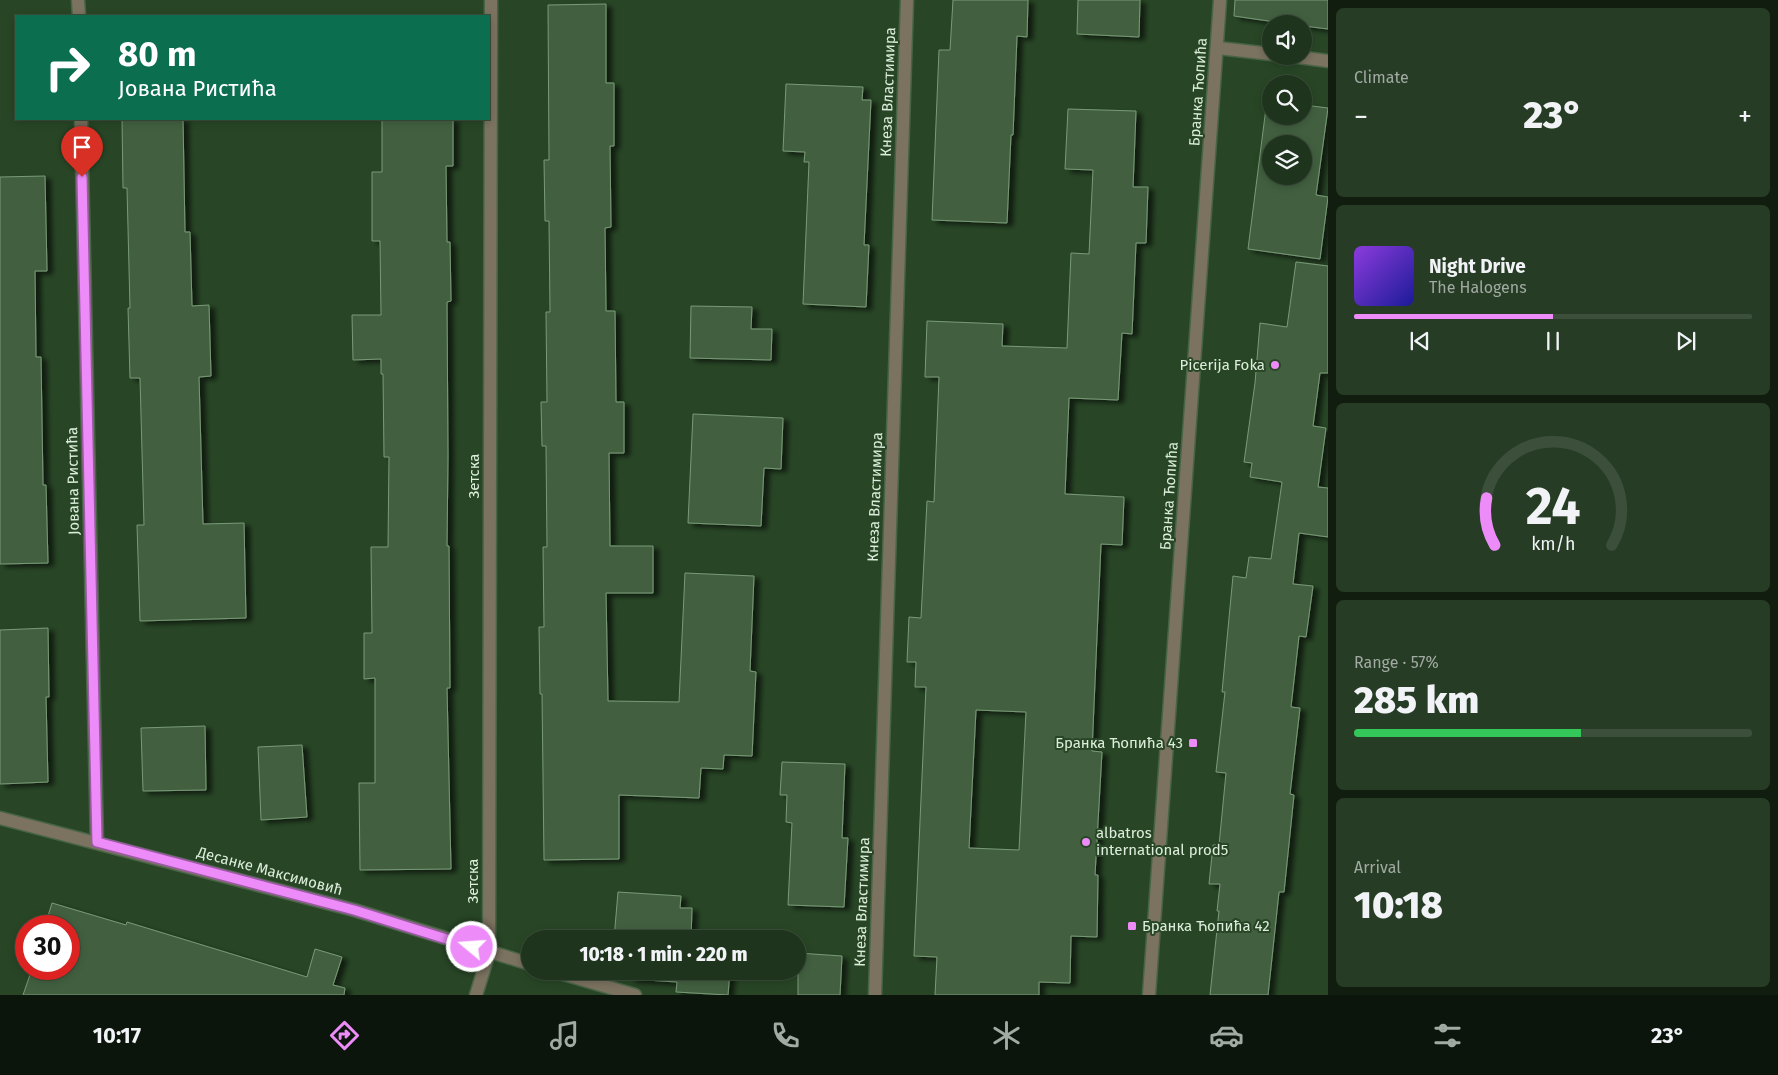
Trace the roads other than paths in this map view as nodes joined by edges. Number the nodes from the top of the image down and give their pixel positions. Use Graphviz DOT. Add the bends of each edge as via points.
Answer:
graph roads {
  1 [pos="78,0"];
  2 [pos="491,0"];
  3 [pos="907,0"];
  4 [pos="1220,0"];
  5 [pos="79,15"];
  6 [pos="1218,48"];
  7 [pos="1262,53"];
  8 [pos="1312,59"];
  9 [pos="1328,61"];
  10 [pos="81,120"];
  11 [pos="0,818"];
  12 [pos="97,842"];
  13 [pos="490,953"];
  14 [pos="521,962"];
  15 [pos="584,980"];
  16 [pos="476,995"];
  17 [pos="635,995"];
  18 [pos="875,995"];
  19 [pos="1149,995"];
  1 -- 5 [label="street"];
  2 -- 13 [label="street, Зетска"];
  3 -- 18 [label="street, Кнеза Властимира"];
  4 -- 6 [label="street, Бранка Ћопића"];
  6 -- 7 [label="street"];
  6 -- 19 [label="street, Бранка Ћопића"];
  8 -- 9 [label="street"];
  10 -- 12 [label="street, Јована Ристића"];
  11 -- 12 [label="street, Десанке Максимовић"];
  12 -- 13 [label="street, Десанке Максимовић" via="354,910"];
  13 -- 14 [label="street, Десанке Максимовић"];
  13 -- 16 [label="street, Зетска"];
  15 -- 17 [label="street"];
}
